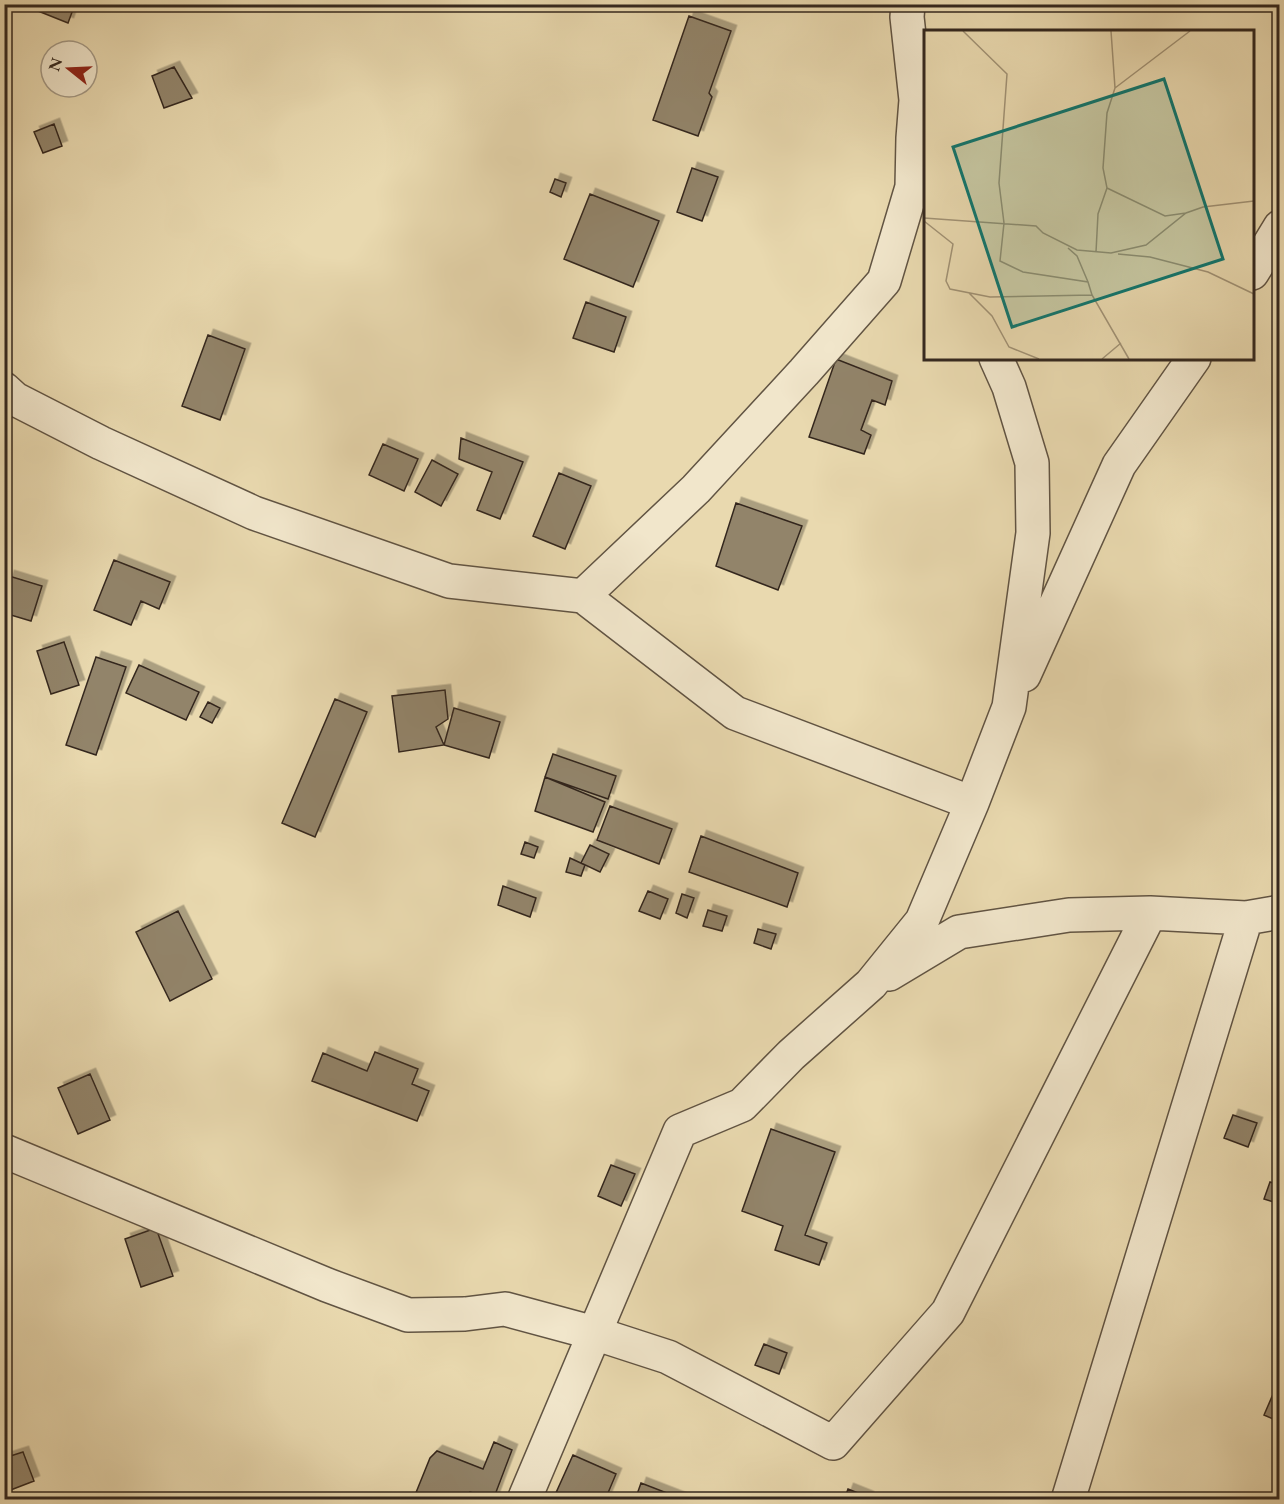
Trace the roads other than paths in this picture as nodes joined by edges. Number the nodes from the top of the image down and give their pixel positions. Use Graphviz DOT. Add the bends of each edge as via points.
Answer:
graph roads {
  1 [pos="908,4"];
  2 [pos="919,148"];
  3 [pos="1280,227"];
  4 [pos="1254,270"];
  5 [pos="997,360"];
  6 [pos="1193,360"];
  7 [pos="4,389"];
  8 [pos="583,596"];
  9 [pos="1009,707"];
  10 [pos="972,803"];
  11 [pos="1280,912"];
  12 [pos="1150,913"];
  13 [pos="1246,918"];
  14 [pos="871,984"];
  15 [pos="4,1151"];
  16 [pos="594,1334"];
  17 [pos="524,1500"];
  18 [pos="1068,1500"];
  1 -- 2 [label="street"];
  2 -- 8 [label="street" via="912,187 884,282 696,489"];
  3 -- 4 [label="street"];
  5 -- 9 [label="street" via="1032,464 1033,533"];
  6 -- 9 [label="street" via="1119,465"];
  7 -- 8 [label="street" via="15,399 101,443 264,516 448,581"];
  8 -- 10 [label="street" via="735,713"];
  9 -- 10 [label="street"];
  10 -- 14 [label="street" via="922,921"];
  11 -- 13 [label="street"];
  12 -- 13 [label="street"];
  12 -- 14 [label="street" via="1069,915 959,932"];
  12 -- 16 [label="street" via="948,1312 833,1443 668,1357"];
  13 -- 18 [label="street"];
  14 -- 16 [label="street" via="742,1105 680,1131"];
  15 -- 16 [label="street" via="408,1315 505,1309"];
  16 -- 17 [label="street"];
}
